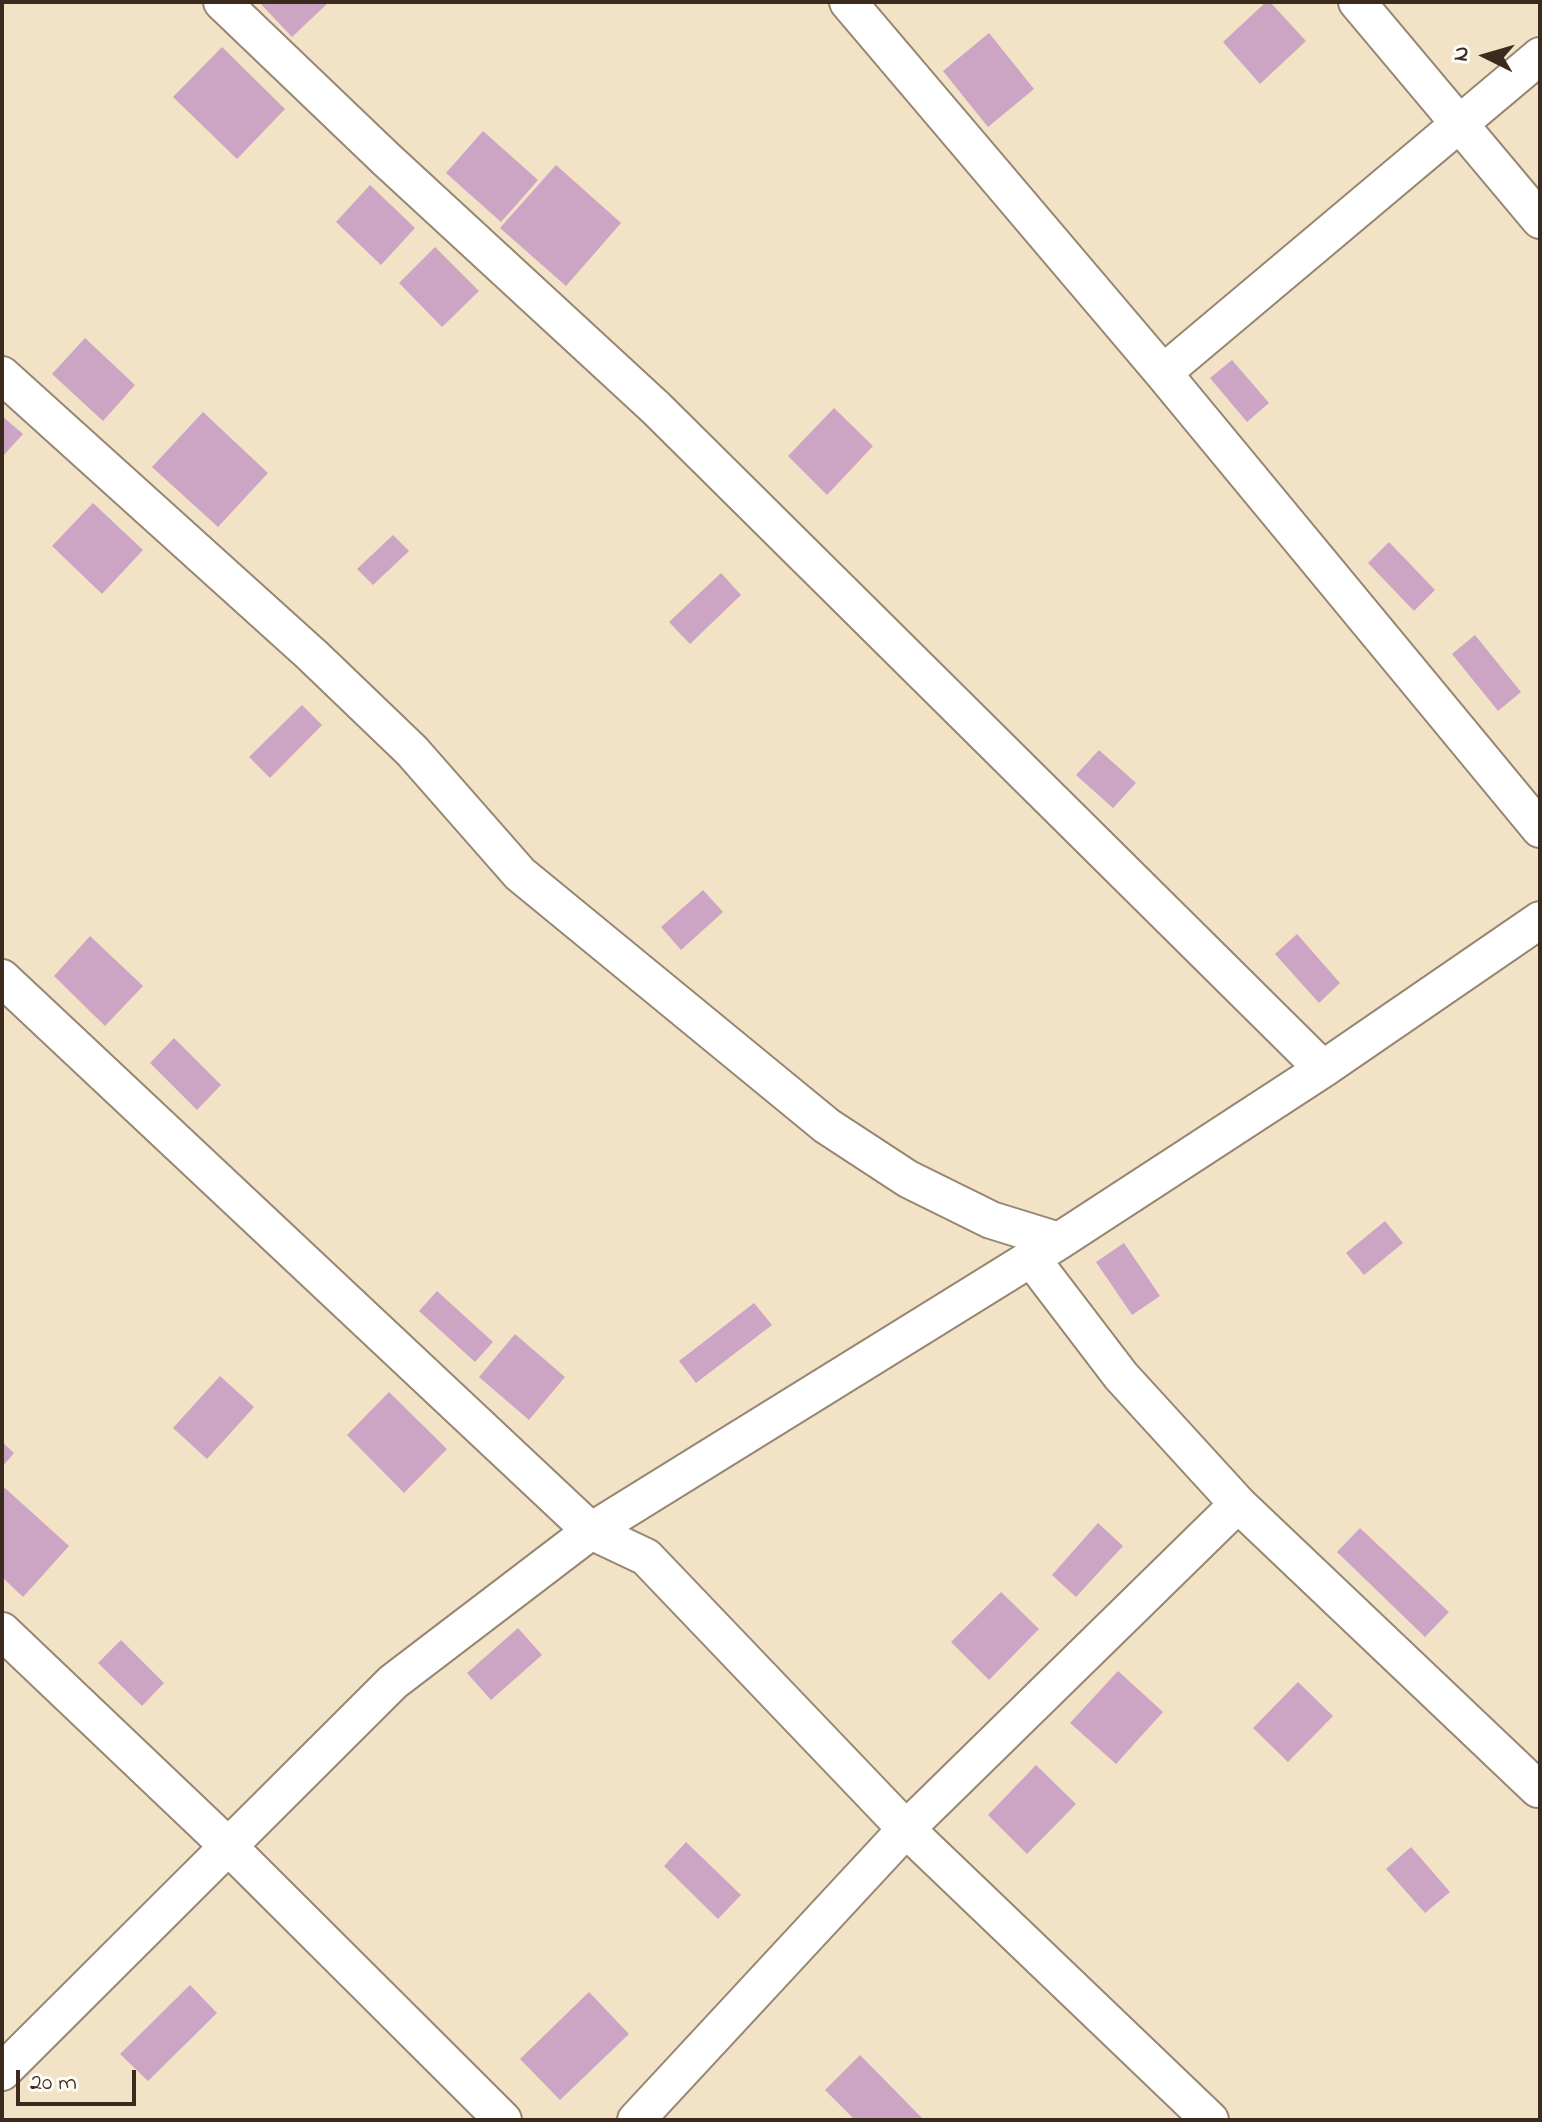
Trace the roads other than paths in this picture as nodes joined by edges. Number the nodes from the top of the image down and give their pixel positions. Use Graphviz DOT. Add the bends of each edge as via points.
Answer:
graph roads {
  1 [pos="222,2"];
  2 [pos="848,2"];
  3 [pos="1357,2"];
  4 [pos="1540,56"];
  5 [pos="1458,125"];
  6 [pos="1540,220"];
  7 [pos="1163,373"];
  8 [pos="2,375"];
  9 [pos="1540,829"];
  10 [pos="1540,920"];
  11 [pos="2,978"];
  12 [pos="1323,1069"];
  13 [pos="1045,1250"];
  14 [pos="1238,1504"];
  15 [pos="591,1531"];
  16 [pos="2,1631"];
  17 [pos="1538,1789"];
  18 [pos="906,1829"];
  19 [pos="229,1847"];
  20 [pos="2,2072"];
  21 [pos="503,2120"];
  22 [pos="636,2120"];
  23 [pos="1210,2120"];
  1 -- 12 [label="street" via="656,408"];
  2 -- 7 [label="street"];
  3 -- 5 [label="street"];
  4 -- 5 [label="street"];
  5 -- 6 [label="street"];
  5 -- 7 [label="street"];
  7 -- 9 [label="street"];
  8 -- 13 [label="street" via="379,719 520,874 827,1126 908,1179"];
  10 -- 12 [label="street"];
  11 -- 15 [label="street"];
  12 -- 13 [label="street"];
  13 -- 14 [label="street" via="1121,1376"];
  13 -- 15 [label="street"];
  14 -- 17 [label="street"];
  14 -- 18 [label="street"];
  15 -- 18 [label="street" via="646,1557"];
  15 -- 19 [label="street" via="393,1682"];
  16 -- 19 [label="street"];
  18 -- 22 [label="street"];
  18 -- 23 [label="street"];
  19 -- 20 [label="street"];
  19 -- 21 [label="street"];
}
